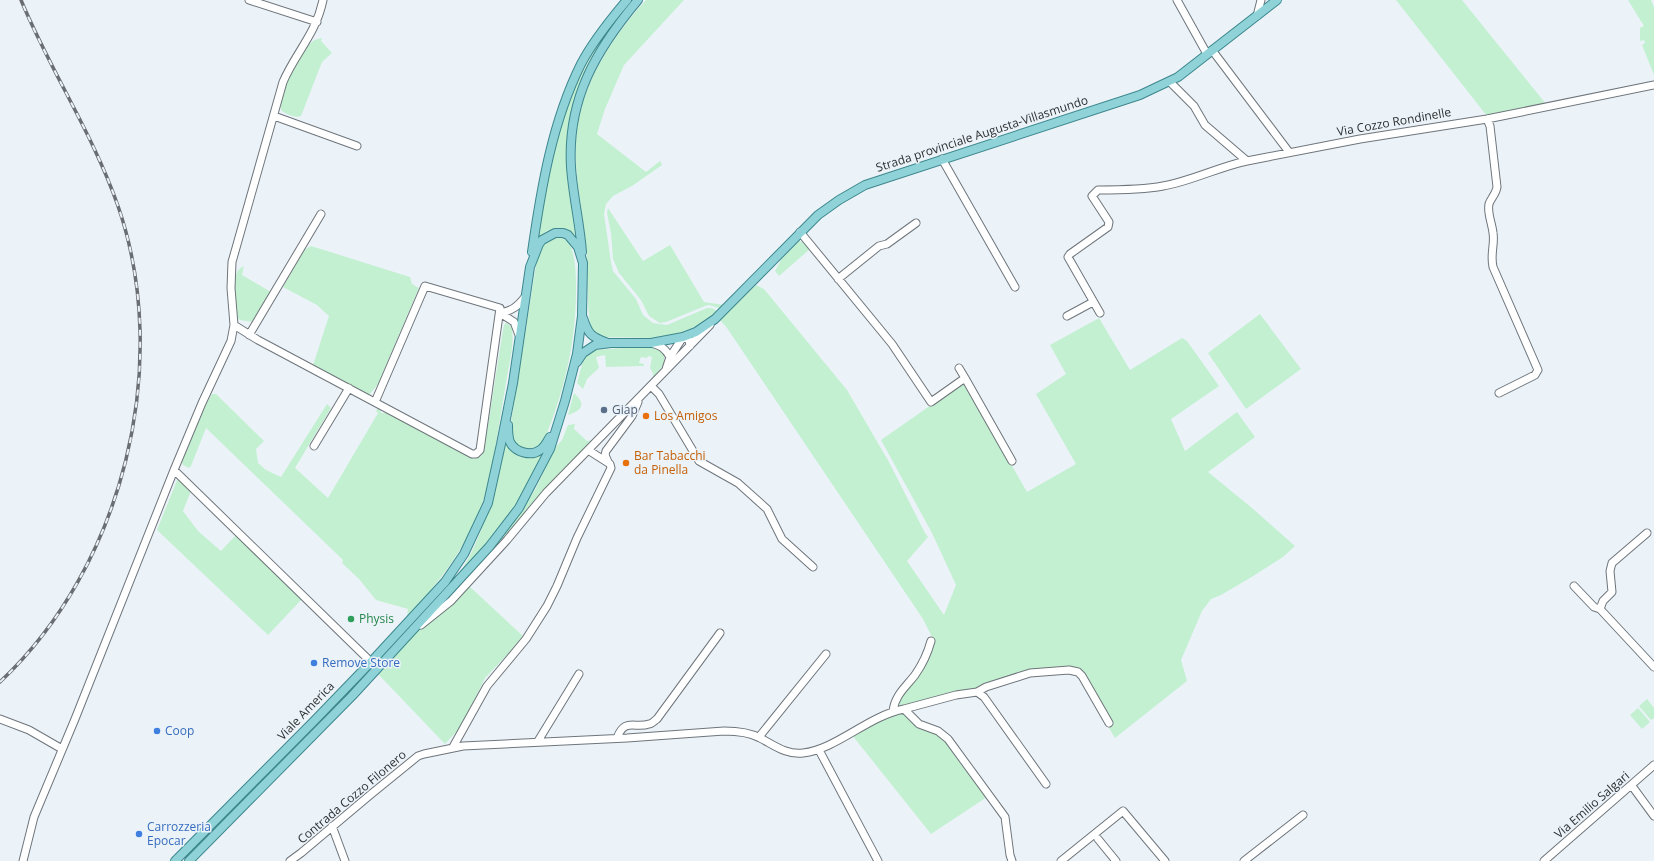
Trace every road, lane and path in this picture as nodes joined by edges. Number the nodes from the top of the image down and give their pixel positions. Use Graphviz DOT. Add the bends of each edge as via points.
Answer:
graph roads {
  1 [pos="249,0"];
  2 [pos="323,0"];
  3 [pos="627,0"];
  4 [pos="638,0"];
  5 [pos="1177,0"];
  6 [pos="1260,0"];
  7 [pos="1277,0"];
  8 [pos="1256,16"];
  9 [pos="317,22"];
  10 [pos="1210,52"];
  11 [pos="1170,82"];
  12 [pos="1654,85"];
  13 [pos="274,116"];
  14 [pos="1487,119"];
  15 [pos="357,146"];
  16 [pos="1289,152"];
  17 [pos="942,160"];
  18 [pos="1247,161"];
  19 [pos="321,214"];
  20 [pos="916,223"];
  21 [pos="800,232"];
  22 [pos="583,263"];
  23 [pos="530,266"];
  24 [pos="838,279"];
  25 [pos="1015,287"];
  26 [pos="525,297"];
  27 [pos="1093,302"];
  28 [pos="500,313"];
  29 [pos="1100,313"];
  30 [pos="582,316"];
  31 [pos="1066,316"];
  32 [pos="715,319"];
  33 [pos="234,326"];
  34 [pos="249,335"];
  35 [pos="519,336"];
  36 [pos="682,337"];
  37 [pos="651,342"];
  38 [pos="611,343"];
  39 [pos="690,346"];
  40 [pos="670,356"];
  41 [pos="575,366"];
  42 [pos="959,368"];
  43 [pos="665,372"];
  44 [pos="965,378"];
  45 [pos="652,386"];
  46 [pos="349,388"];
  47 [pos="1500,393"];
  48 [pos="640,397"];
  49 [pos="375,402"];
  50 [pos="507,415"];
  51 [pos="558,424"];
  52 [pos="314,446"];
  53 [pos="588,450"];
  54 [pos="1012,461"];
  55 [pos="610,464"];
  56 [pos="174,470"];
  57 [pos="1647,533"];
  58 [pos="812,567"];
  59 [pos="1574,586"];
  60 [pos="1600,609"];
  61 [pos="411,632"];
  62 [pos="720,633"];
  63 [pos="931,641"];
  64 [pos="826,654"];
  65 [pos="371,662"];
  66 [pos="1654,667"];
  67 [pos="578,674"];
  68 [pos="977,692"];
  69 [pos="904,710"];
  70 [pos="893,711"];
  71 [pos="0,719"];
  72 [pos="1109,723"];
  73 [pos="759,737"];
  74 [pos="617,738"];
  75 [pos="538,741"];
  76 [pos="453,747"];
  77 [pos="62,749"];
  78 [pos="820,750"];
  79 [pos="1654,765"];
  80 [pos="1046,784"];
  81 [pos="1632,786"];
  82 [pos="1303,815"];
  83 [pos="1654,816"];
  84 [pos="332,826"];
  85 [pos="1098,839"];
  86 [pos="23,861"];
  87 [pos="175,861"];
  88 [pos="189,861"];
  89 [pos="290,861"];
  90 [pos="345,861"];
  91 [pos="878,861"];
  92 [pos="1012,861"];
  93 [pos="1061,861"];
  94 [pos="1116,861"];
  95 [pos="1165,861"];
  96 [pos="1244,861"];
  97 [pos="1544,861"];
  1 -- 9 [label="street"];
  2 -- 9 [label="street"];
  3 -- 23 [label="main road" via="581,64 561,111 550,153"];
  4 -- 22 [label="main road" via="597,55 581,90 576,112 572,132 571,166"];
  5 -- 10 [label="street"];
  6 -- 8 [label="street"];
  7 -- 8 [label="main road, Strada provinciale Augusta-Villasmundo"];
  8 -- 10 [label="main road, Strada provinciale Augusta-Villasmundo"];
  9 -- 13 [label="street" via="288,71"];
  10 -- 11 [label="main road, Strada provinciale Augusta-Villasmundo"];
  10 -- 16 [label="street"];
  11 -- 17 [label="main road, Strada provinciale Augusta-Villasmundo" via="1140,95"];
  11 -- 18 [label="street" via="1194,106 1205,124"];
  12 -- 14 [label="street, Via Cozzo Rondinelle"];
  13 -- 15 [label="street"];
  13 -- 33 [label="street" via="232,262"];
  14 -- 16 [label="street, Via Cozzo Rondinelle" via="1360,138"];
  14 -- 47 [label="street" via="1490,126 1496,187 1489,205 1493,234 1492,267 1538,370 1535,375"];
  16 -- 18 [label="street, Via Cozzo Rondinelle"];
  17 -- 21 [label="main road, Strada provinciale Augusta-Villasmundo" via="865,185 839,200"];
  17 -- 25 [label="street"];
  18 -- 27 [label="street, Via Cozzo Rondinelle" via="1164,186 1098,190 1094,193 1092,196 1109,222 1108,228 1068,257"];
  19 -- 34 [label="street"];
  20 -- 24 [label="street" via="887,244 879,246"];
  21 -- 24 [label="street"];
  21 -- 32 [label="main road, Strada provinciale Augusta-Villasmundo"];
  22 -- 23 [label="main road" via="573,240 563,233 555,233 548,235 539,244"];
  22 -- 30 [label="main road"];
  23 -- 26 [label="main road"];
  24 -- 44 [label="street" via="892,344 931,402"];
  26 -- 28 [label="street" via="518,306"];
  26 -- 35 [label="main road"];
  27 -- 29 [label="street"];
  27 -- 31 [label="street"];
  28 -- 35 [label="street" via="514,322"];
  28 -- 49 [label="street" via="500,308 425,286"];
  28 -- 49 [label="street" via="480,450 476,454"];
  30 -- 38 [label="main road" via="590,335"];
  30 -- 41 [label="main road"];
  32 -- 36 [label="main road, Strada provinciale Augusta-Villasmundo" via="696,332"];
  32 -- 39 [label="street"];
  33 -- 34 [label="street"];
  33 -- 56 [label="street" via="231,342"];
  34 -- 46 [label="street"];
  35 -- 50 [label="main road"];
  36 -- 37 [label="main road, Strada provinciale Augusta-Villasmundo"];
  36 -- 39 [label="street" via="689,340"];
  36 -- 40 [label="street"];
  37 -- 38 [label="main road, Strada provinciale Augusta-Villasmundo"];
  37 -- 40 [label="street" via="663,347"];
  38 -- 41 [label="main road" via="590,348"];
  39 -- 43 [label="street"];
  40 -- 43 [label="street"];
  41 -- 51 [label="main road"];
  42 -- 44 [label="street"];
  43 -- 45 [label="street"];
  44 -- 54 [label="street"];
  45 -- 48 [label="street"];
  45 -- 58 [label="street" via="699,461 738,483 767,509 782,539"];
  46 -- 49 [label="street"];
  46 -- 52 [label="street"];
  48 -- 53 [label="street"];
  48 -- 55 [label="street" via="632,416 606,451 606,459"];
  50 -- 51 [label="main road" via="509,441 513,447 525,453 531,454 541,450"];
  50 -- 65 [label="main road, Viale America" via="488,503 464,554 445,582"];
  51 -- 61 [label="main road, Viale America" via="544,461 511,518 490,547"];
  53 -- 55 [label="street"];
  53 -- 61 [label="street" via="546,493 451,601"];
  55 -- 76 [label="street" via="611,468 555,590 526,638 487,686"];
  56 -- 65 [label="street"];
  56 -- 77 [label="street"];
  57 -- 60 [label="street" via="1612,563 1612,592"];
  59 -- 60 [label="street" via="1594,607"];
  60 -- 66 [label="street"];
  61 -- 88 [label="main road, Viale America" via="348,700"];
  62 -- 74 [label="street" via="657,718 649,724 623,727"];
  63 -- 70 [label="street" via="916,674 894,701"];
  64 -- 73 [label="street"];
  65 -- 87 [label="main road, Viale America"];
  67 -- 75 [label="street"];
  68 -- 69 [label="street" via="956,695"];
  68 -- 72 [label="street" via="1024,674 1075,671 1082,676"];
  68 -- 80 [label="street" via="984,697"];
  69 -- 70 [label="street"];
  69 -- 92 [label="street" via="919,724 938,731 948,740 1005,817"];
  70 -- 78 [label="street, Contrada Cozzo Filonero"];
  71 -- 77 [label="street" via="29,730"];
  73 -- 74 [label="street, Contrada Cozzo Filonero" via="739,731 724,731"];
  73 -- 78 [label="street, Contrada Cozzo Filonero" via="785,752"];
  74 -- 75 [label="street, Contrada Cozzo Filonero"];
  75 -- 76 [label="street, Contrada Cozzo Filonero"];
  76 -- 84 [label="street, Contrada Cozzo Filonero" via="418,756"];
  77 -- 86 [label="street" via="34,817"];
  78 -- 91 [label="street"];
  79 -- 81 [label="street, Via Emilio Salgari"];
  81 -- 83 [label="street"];
  81 -- 97 [label="street, Via Emilio Salgari"];
  82 -- 96 [label="street"];
  84 -- 89 [label="street, Contrada Cozzo Filonero"];
  84 -- 90 [label="street"];
  85 -- 94 [label="street"];
  93 -- 95 [label="street" via="1123,811"];
}
